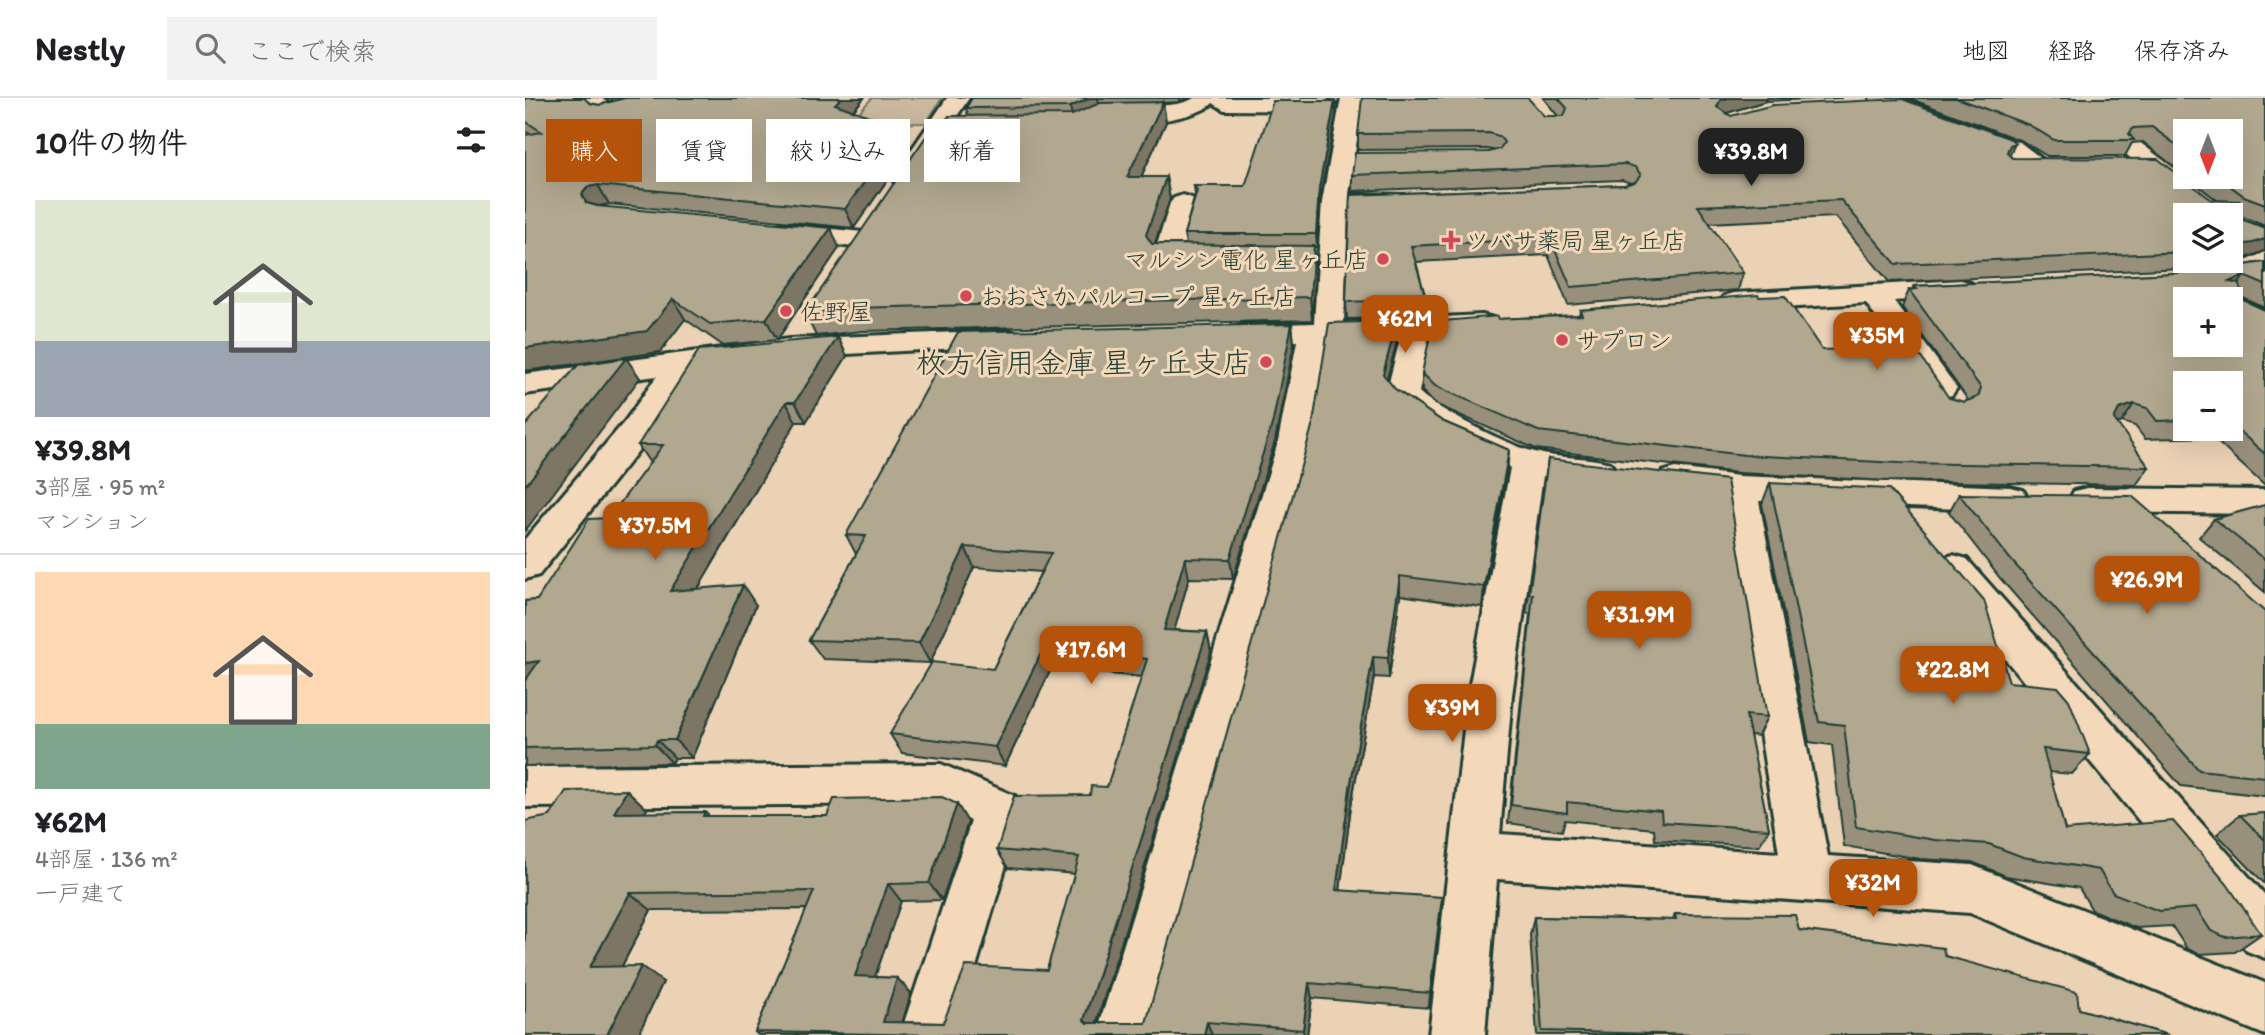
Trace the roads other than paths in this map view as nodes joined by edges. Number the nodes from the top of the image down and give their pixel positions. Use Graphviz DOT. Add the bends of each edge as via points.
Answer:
graph roads {
  1 [pos="586,98"];
  2 [pos="663,98"];
  3 [pos="958,98"];
  4 [pos="1215,100"];
  5 [pos="1352,101"];
  6 [pos="1889,101"];
  7 [pos="1858,106"];
  8 [pos="1098,111"];
  9 [pos="944,119"];
  10 [pos="924,148"];
  11 [pos="2121,154"];
  12 [pos="1342,160"];
  13 [pos="1369,160"];
  14 [pos="2038,165"];
  15 [pos="2064,165"];
  16 [pos="1999,167"];
  17 [pos="893,195"];
  18 [pos="1431,198"];
  19 [pos="1335,202"];
  20 [pos="1183,203"];
  21 [pos="2204,203"];
  22 [pos="878,218"];
  23 [pos="756,230"];
  24 [pos="2252,236"];
  25 [pos="1223,258"];
  26 [pos="1306,258"];
  27 [pos="1334,258"];
  28 [pos="1994,287"];
  29 [pos="2199,287"];
  30 [pos="1874,293"];
  31 [pos="1702,305"];
  32 [pos="1512,321"];
  33 [pos="1417,330"];
  34 [pos="1322,332"];
  35 [pos="1219,334"];
  36 [pos="1040,338"];
  37 [pos="683,360"];
  38 [pos="525,384"];
  39 [pos="1954,407"];
  40 [pos="1528,463"];
  41 [pos="1739,488"];
  42 [pos="1890,496"];
  43 [pos="2265,502"];
  44 [pos="525,565"];
  45 [pos="525,787"];
  46 [pos="1474,855"];
  47 [pos="1808,880"];
  48 [pos="2265,933"];
  49 [pos="2265,1010"];
  50 [pos="928,1035"];
  51 [pos="1124,1035"];
  52 [pos="1457,1035"];
  1 -- 2 [label="street" via="610,114"];
  3 -- 9 [label="street"];
  4 -- 5 [label="street"];
  4 -- 8 [label="street" via="1185,112"];
  5 -- 12 [label="street"];
  6 -- 7 [label="street"];
  6 -- 14 [label="street" via="2013,148"];
  10 -- 17 [label="street"];
  11 -- 21 [label="street" via="2156,166"];
  12 -- 13 [label="street"];
  12 -- 19 [label="street"];
  14 -- 15 [label="street"];
  14 -- 16 [label="street"];
  18 -- 19 [label="street"];
  19 -- 27 [label="street"];
  20 -- 25 [label="street" via="1167,258"];
  22 -- 23 [label="street" via="855,251"];
  24 -- 29 [label="street" via="2250,270 2184,279"];
  26 -- 27 [label="street"];
  27 -- 34 [label="street"];
  28 -- 30 [label="street"];
  30 -- 31 [label="street"];
  30 -- 39 [label="street"];
  32 -- 33 [label="street"];
  33 -- 34 [label="street"];
  33 -- 40 [label="street" via="1402,394 1420,413"];
  34 -- 35 [label="street"];
  34 -- 51 [label="street" via="1295,442"];
  36 -- 37 [label="street" via="862,343 797,338"];
  37 -- 38 [label="street"];
  37 -- 44 [label="street" via="638,428"];
  40 -- 41 [label="street"];
  40 -- 46 [label="street" via="1490,695"];
  41 -- 42 [label="street"];
  41 -- 47 [label="street"];
  42 -- 43 [label="street" via="2044,499 2138,485 2171,520"];
  42 -- 48 [label="street"];
  45 -- 50 [label="street" via="941,784 999,811"];
  46 -- 47 [label="street"];
  46 -- 52 [label="street"];
  47 -- 49 [label="street" via="1972,889"];
}
